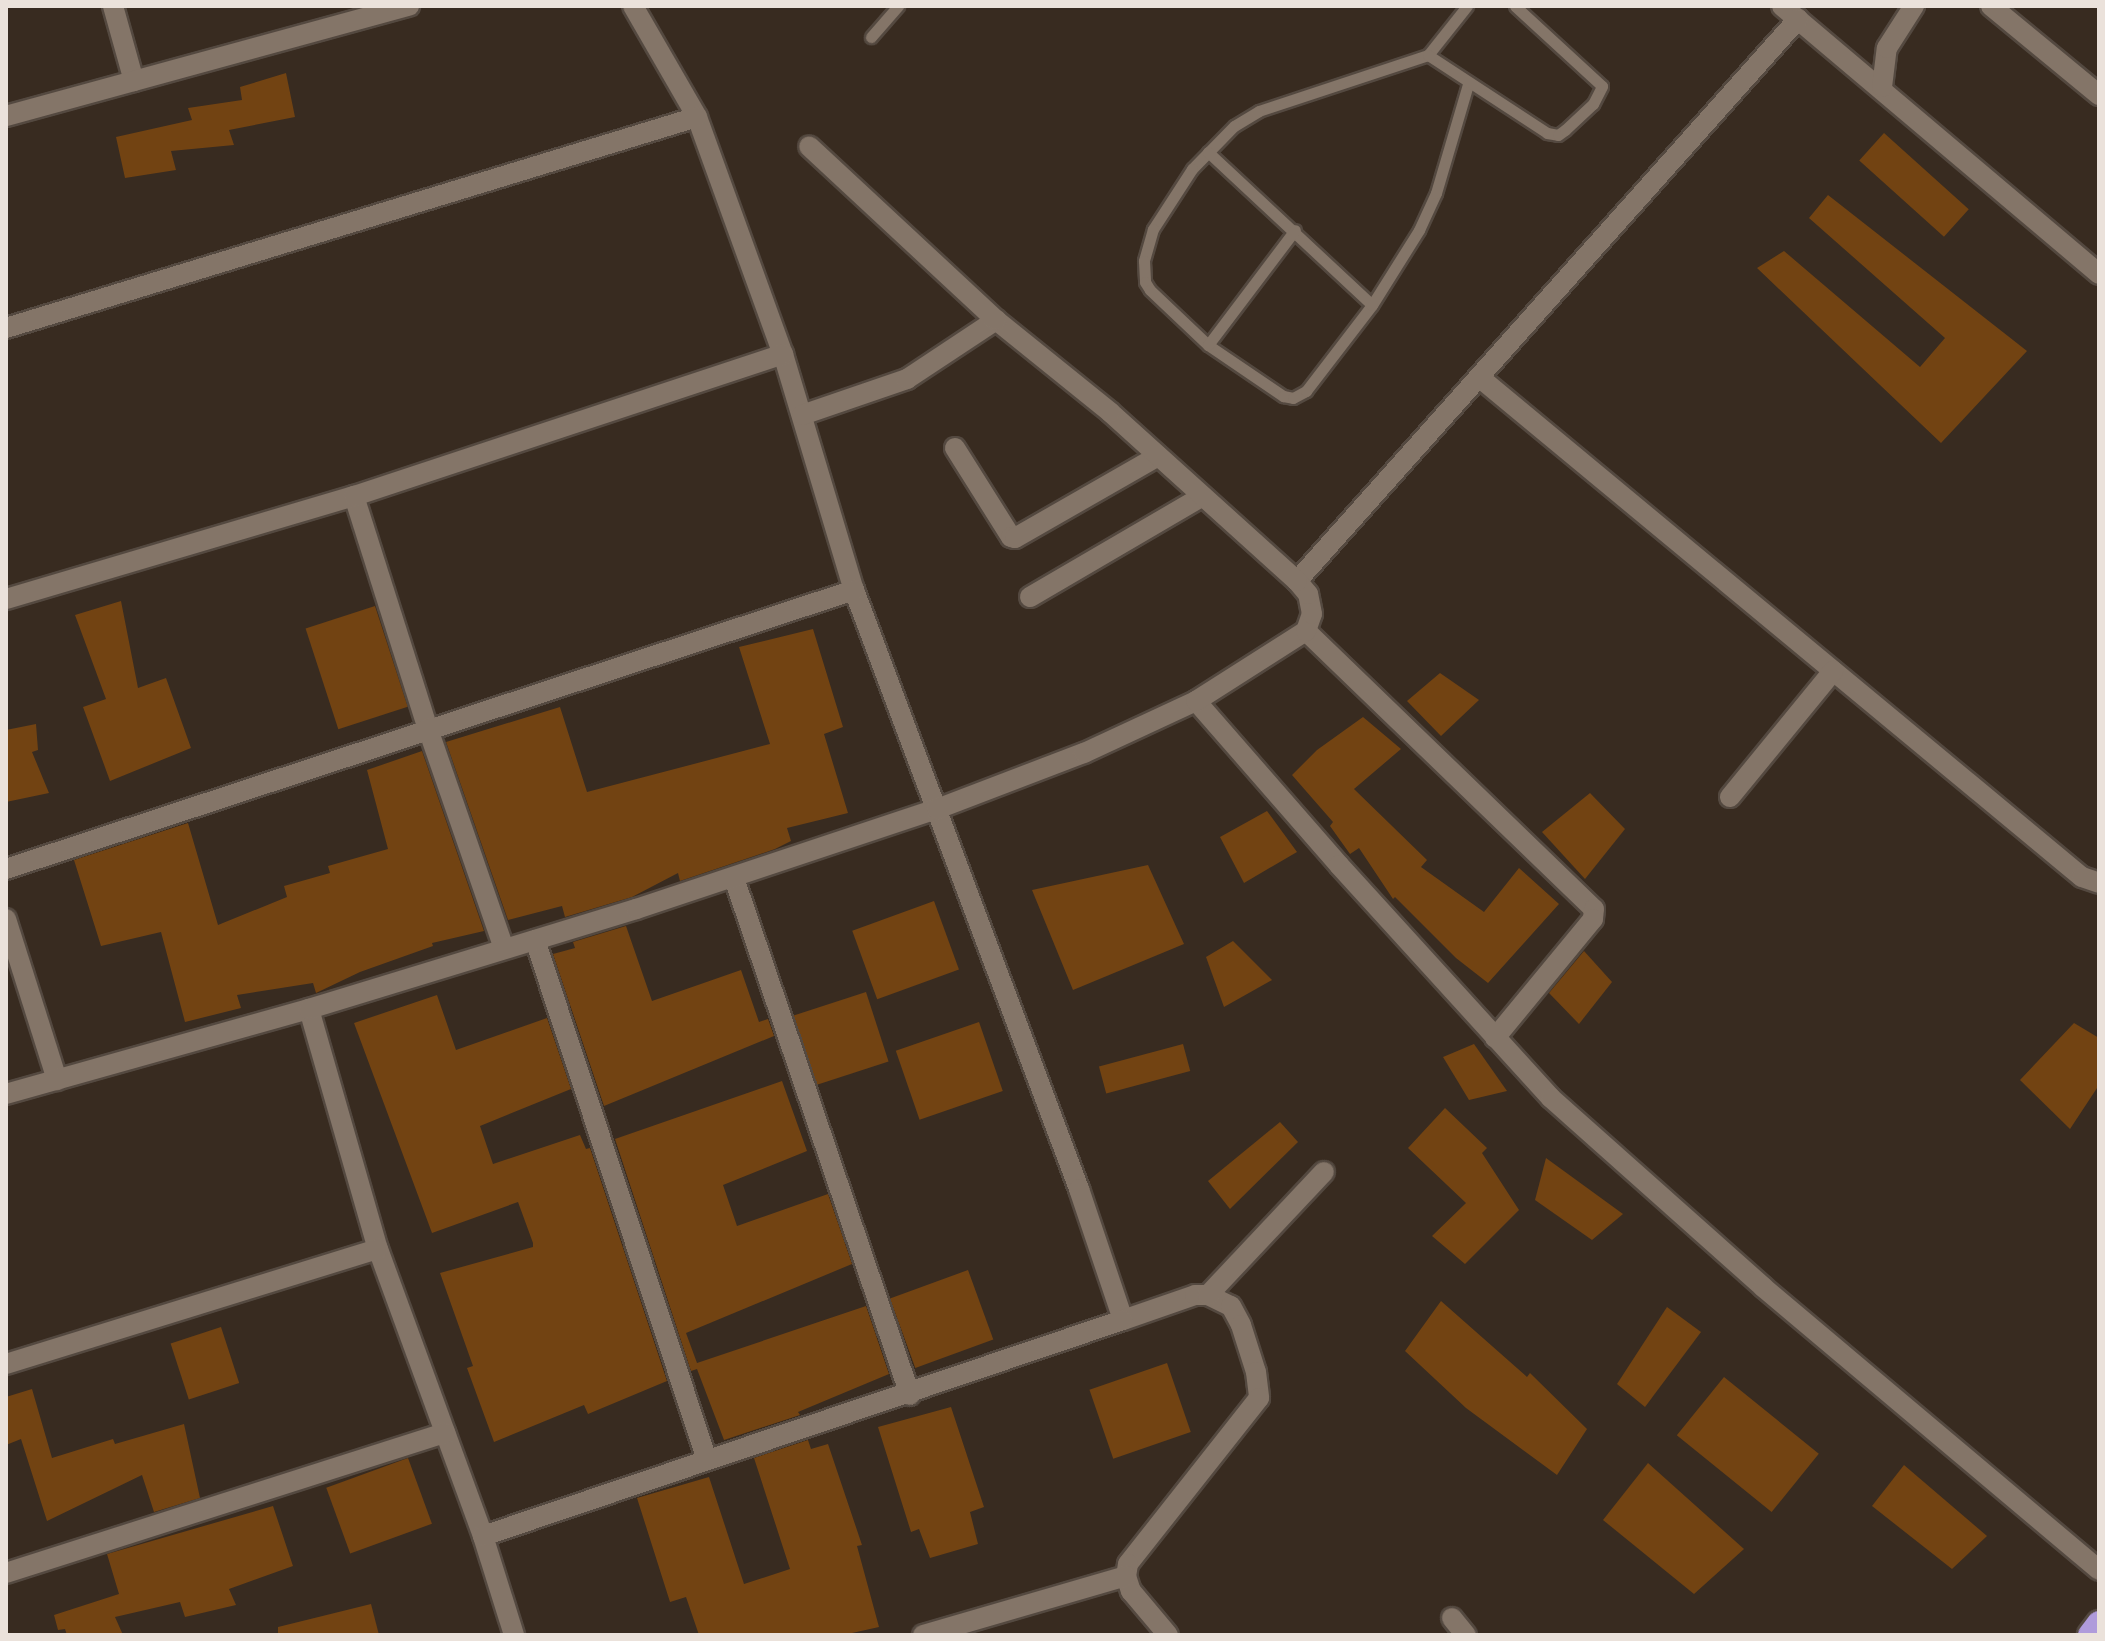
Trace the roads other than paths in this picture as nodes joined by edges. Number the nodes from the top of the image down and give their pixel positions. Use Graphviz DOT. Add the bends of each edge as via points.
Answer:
graph roads {
  1 [pos="113,6"];
  2 [pos="409,6"];
  3 [pos="633,6"];
  4 [pos="898,6"];
  5 [pos="1467,6"];
  6 [pos="1515,6"];
  7 [pos="1914,6"];
  8 [pos="1991,6"];
  9 [pos="1790,12"];
  10 [pos="2014,13"];
  11 [pos="871,37"];
  12 [pos="1428,55"];
  13 [pos="134,81"];
  14 [pos="1468,84"];
  15 [pos="1882,87"];
  16 [pos="2099,95"];
  17 [pos="6,116"];
  18 [pos="697,117"];
  19 [pos="809,146"];
  20 [pos="1208,152"];
  21 [pos="1295,230"];
  22 [pos="2099,274"];
  23 [pos="1372,305"];
  24 [pos="996,320"];
  25 [pos="8,321"];
  26 [pos="1208,345"];
  27 [pos="783,354"];
  28 [pos="1479,377"];
  29 [pos="802,415"];
  30 [pos="955,448"];
  31 [pos="1158,456"];
  32 [pos="354,496"];
  33 [pos="1203,496"];
  34 [pos="1297,581"];
  35 [pos="854,590"];
  36 [pos="1030,597"];
  37 [pos="6,599"];
  38 [pos="1306,631"];
  39 [pos="1833,671"];
  40 [pos="1196,701"];
  41 [pos="428,729"];
  42 [pos="1730,797"];
  43 [pos="937,809"];
  44 [pos="6,869"];
  45 [pos="734,878"];
  46 [pos="2099,883"];
  47 [pos="6,919"];
  48 [pos="535,940"];
  49 [pos="504,948"];
  50 [pos="309,1009"];
  51 [pos="1495,1038"];
  52 [pos="57,1080"];
  53 [pos="6,1094"];
  54 [pos="1324,1172"];
  55 [pos="378,1249"];
  56 [pos="1208,1295"];
  57 [pos="1123,1320"];
  58 [pos="6,1364"];
  59 [pos="910,1395"];
  60 [pos="445,1433"];
  61 [pos="707,1460"];
  62 [pos="483,1536"];
  63 [pos="2099,1570"];
  64 [pos="6,1573"];
  65 [pos="1126,1576"];
  66 [pos="1452,1618"];
  67 [pos="2099,1623"];
  68 [pos="514,1635"];
  69 [pos="923,1635"];
  70 [pos="1168,1635"];
  71 [pos="1466,1635"];
  72 [pos="2090,1635"];
  1 -- 13 [label="street"];
  2 -- 13 [label="street"];
  3 -- 18 [label="street"];
  4 -- 11 [label="lane"];
  5 -- 12 [label="lane"];
  6 -- 14 [label="lane" via="1599,80 1601,92 1558,135"];
  7 -- 15 [label="street" via="1887,48"];
  8 -- 10 [label="street"];
  9 -- 15 [label="street"];
  9 -- 28 [label="street"];
  10 -- 16 [label="street"];
  12 -- 14 [label="lane"];
  12 -- 20 [label="lane" via="1259,111"];
  13 -- 17 [label="street"];
  14 -- 23 [label="lane" via="1436,193"];
  15 -- 22 [label="street"];
  18 -- 25 [label="street"];
  18 -- 27 [label="street"];
  19 -- 24 [label="street"];
  20 -- 21 [label="lane"];
  20 -- 26 [label="lane" via="1172,196 1153,229 1144,261 1150,290"];
  21 -- 23 [label="lane"];
  21 -- 26 [label="lane"];
  23 -- 26 [label="lane" via="1306,391 1293,398"];
  24 -- 29 [label="street" via="907,379"];
  24 -- 31 [label="street"];
  27 -- 29 [label="street"];
  27 -- 32 [label="street"];
  28 -- 34 [label="street"];
  28 -- 39 [label="street"];
  29 -- 35 [label="street"];
  30 -- 31 [label="street" via="1015,538"];
  31 -- 33 [label="street"];
  32 -- 37 [label="street"];
  32 -- 41 [label="street"];
  33 -- 34 [label="street"];
  33 -- 36 [label="street"];
  34 -- 38 [label="street" via="1308,594 1312,614"];
  35 -- 41 [label="street"];
  35 -- 43 [label="street"];
  38 -- 40 [label="street"];
  38 -- 51 [label="street" via="1594,909 1593,919"];
  39 -- 42 [label="street"];
  39 -- 46 [label="street" via="2082,877"];
  40 -- 43 [label="street" via="1084,753"];
  40 -- 51 [label="street"];
  41 -- 44 [label="street"];
  41 -- 49 [label="street"];
  43 -- 45 [label="street"];
  43 -- 57 [label="street"];
  45 -- 48 [label="street"];
  45 -- 59 [label="street"];
  47 -- 52 [label="street"];
  48 -- 49 [label="street"];
  48 -- 61 [label="street"];
  49 -- 50 [label="street"];
  50 -- 52 [label="street"];
  50 -- 55 [label="street"];
  51 -- 63 [label="street" via="1551,1098 1763,1287"];
  52 -- 53 [label="street"];
  54 -- 56 [label="street"];
  55 -- 58 [label="street"];
  55 -- 60 [label="street"];
  56 -- 57 [label="street"];
  56 -- 65 [label="street" via="1231,1306 1241,1325 1259,1398 1128,1564"];
  57 -- 59 [label="street"];
  59 -- 61 [label="street"];
  60 -- 62 [label="street"];
  60 -- 64 [label="street"];
  61 -- 62 [label="street"];
  62 -- 68 [label="street"];
  65 -- 69 [label="street"];
  65 -- 70 [label="street" via="1131,1591"];
  66 -- 71 [label="street"];
  67 -- 72 [label="highway"];
}
